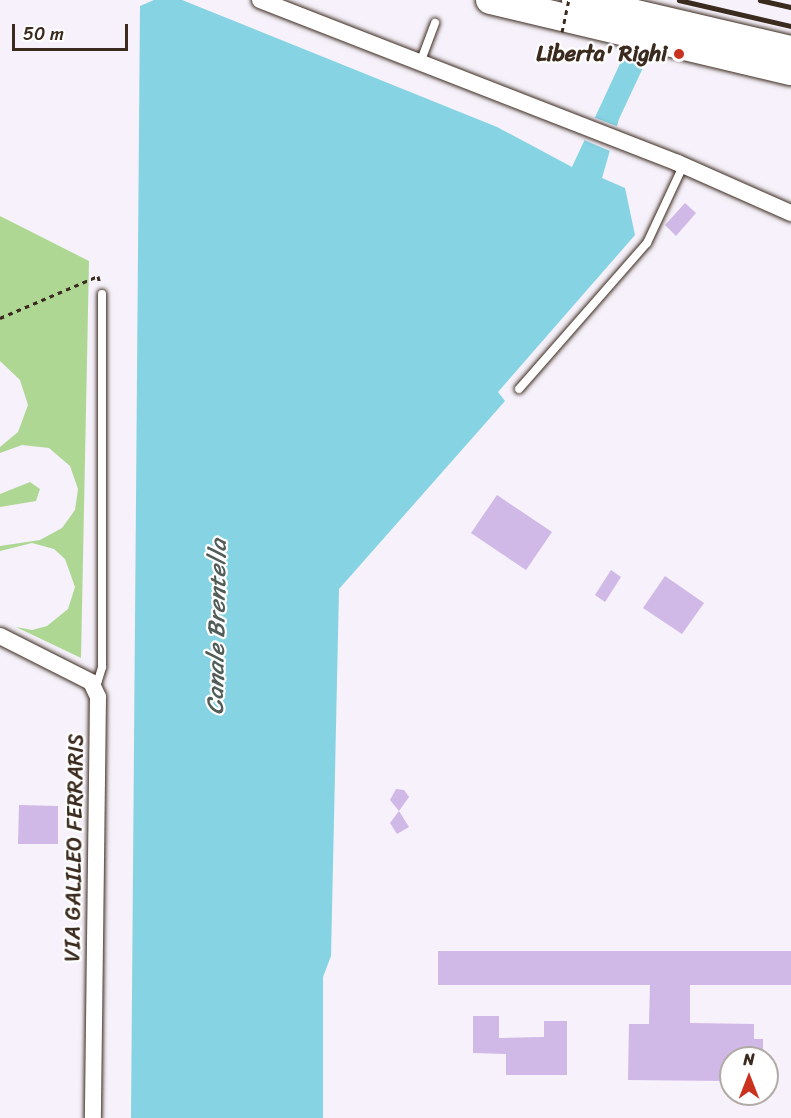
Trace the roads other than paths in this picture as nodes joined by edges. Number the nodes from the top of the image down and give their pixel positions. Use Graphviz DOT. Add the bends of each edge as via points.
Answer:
graph roads {
  1 [pos="260,0"];
  2 [pos="490,0"];
  3 [pos="576,0"];
  4 [pos="558,15"];
  5 [pos="435,23"];
  6 [pos="743,50"];
  7 [pos="788,62"];
  8 [pos="420,63"];
  9 [pos="683,166"];
  10 [pos="791,213"];
  11 [pos="102,294"];
  12 [pos="519,389"];
  13 [pos="0,636"];
  14 [pos="95,688"];
  15 [pos="93,1118"];
  1 -- 8 [label="street"];
  2 -- 4 [label="highway"];
  3 -- 6 [label="highway"];
  4 -- 6 [label="highway"];
  5 -- 8 [label="lane"];
  6 -- 7 [label="highway"];
  8 -- 9 [label="street"];
  9 -- 10 [label="street"];
  9 -- 12 [label="lane" via="647,243"];
  11 -- 14 [label="lane" via="102,668"];
  13 -- 14 [label="street"];
  14 -- 15 [label="street, VIA GALILEO FERRARIS"];
}
